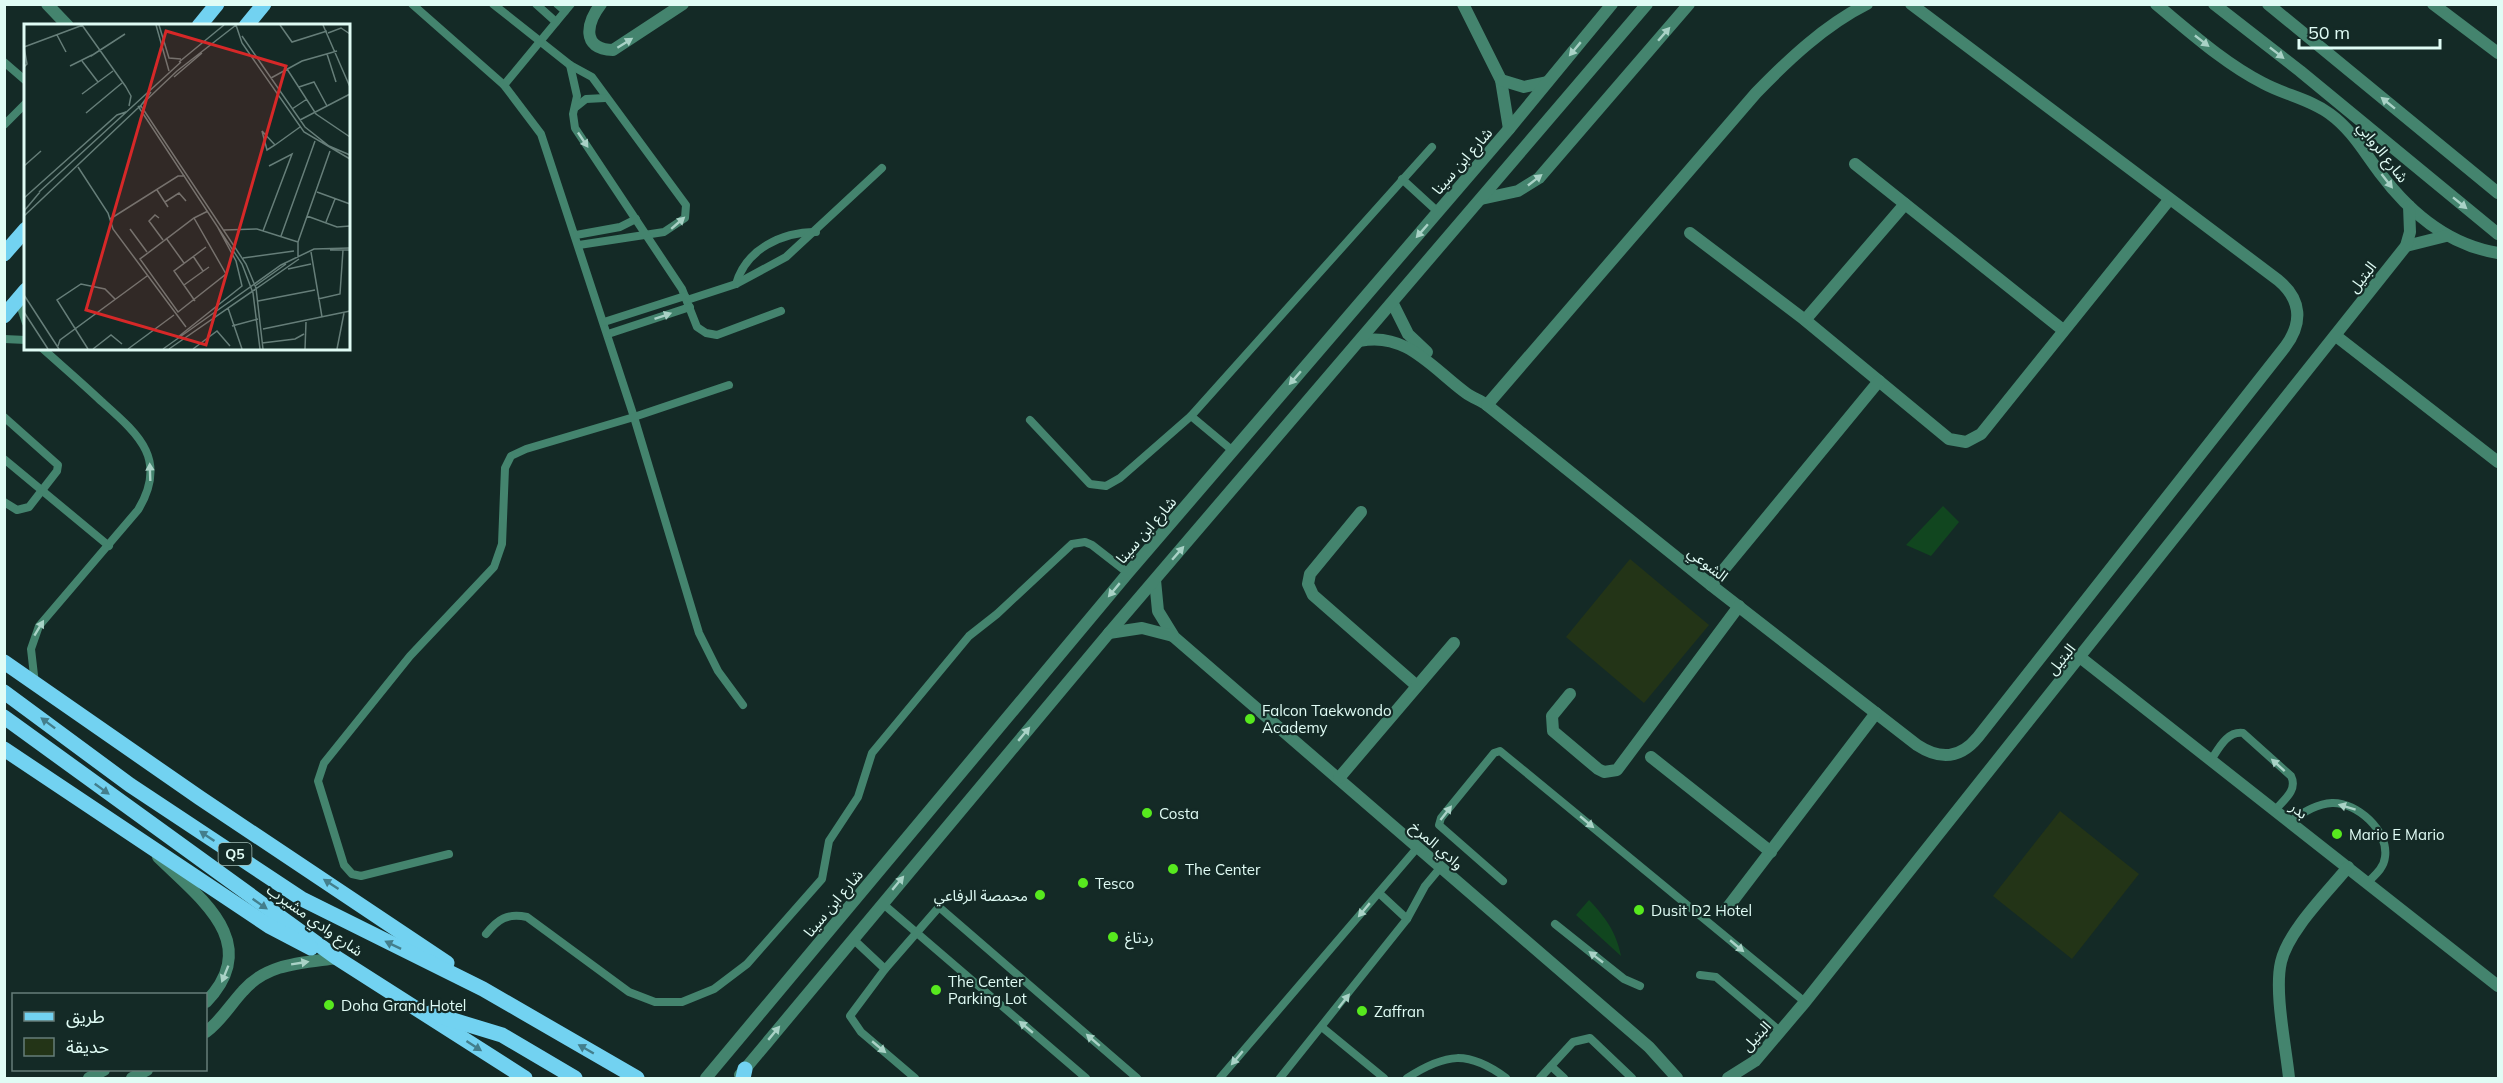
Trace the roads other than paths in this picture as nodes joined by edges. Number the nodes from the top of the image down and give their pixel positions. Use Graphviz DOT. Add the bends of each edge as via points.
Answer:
graph roads {
  1 [pos="47,4"];
  2 [pos="217,4"];
  3 [pos="264,4"];
  4 [pos="412,4"];
  5 [pos="493,4"];
  6 [pos="536,4"];
  7 [pos="557,4"];
  8 [pos="601,4"];
  9 [pos="683,4"];
  10 [pos="1463,4"];
  11 [pos="1612,4"];
  12 [pos="1647,4"];
  13 [pos="1689,4"];
  14 [pos="1867,4"];
  15 [pos="1911,4"];
  16 [pos="2156,4"];
  17 [pos="2214,4"];
  18 [pos="2268,4"];
  19 [pos="2433,4"];
  20 [pos="568,8"];
  21 [pos="556,22"];
  22 [pos="66,24"];
  23 [pos="201,24"];
  24 [pos="248,24"];
  25 [pos="540,41"];
  26 [pos="2499,53"];
  27 [pos="4,62"];
  28 [pos="570,65"];
  29 [pos="24,79"];
  30 [pos="1501,80"];
  31 [pos="1547,82"];
  32 [pos="504,85"];
  33 [pos="605,98"];
  34 [pos="24,105"];
  35 [pos="576,107"];
  36 [pos="4,125"];
  37 [pos="1509,129"];
  38 [pos="1432,147"];
  39 [pos="1855,164"];
  40 [pos="882,168"];
  41 [pos="1402,178"];
  42 [pos="2499,193"];
  43 [pos="1481,199"];
  44 [pos="2169,200"];
  45 [pos="1905,204"];
  46 [pos="2409,206"];
  47 [pos="1438,212"];
  48 [pos="636,219"];
  49 [pos="24,231"];
  50 [pos="816,232"];
  51 [pos="1690,232"];
  52 [pos="2499,234"];
  53 [pos="576,235"];
  54 [pos="646,235"];
  55 [pos="2446,236"];
  56 [pos="579,245"];
  57 [pos="2406,246"];
  58 [pos="2499,253"];
  59 [pos="4,254"];
  60 [pos="736,284"];
  61 [pos="22,295"];
  62 [pos="687,301"];
  63 [pos="1393,304"];
  64 [pos="781,311"];
  65 [pos="4,316"];
  66 [pos="1804,320"];
  67 [pos="604,322"];
  68 [pos="2063,330"];
  69 [pos="608,334"];
  70 [pos="2336,336"];
  71 [pos="4,339"];
  72 [pos="24,340"];
  73 [pos="1360,341"];
  74 [pos="44,350"];
  75 [pos="1879,381"];
  76 [pos="729,385"];
  77 [pos="1485,404"];
  78 [pos="1191,416"];
  79 [pos="4,417"];
  80 [pos="634,417"];
  81 [pos="1030,420"];
  82 [pos="1233,451"];
  83 [pos="4,459"];
  84 [pos="2499,462"];
  85 [pos="42,490"];
  86 [pos="4,502"];
  87 [pos="1361,512"];
  88 [pos="109,546"];
  89 [pos="1128,573"];
  90 [pos="1155,580"];
  91 [pos="1711,585"];
  92 [pos="1739,606"];
  93 [pos="1109,633"];
  94 [pos="1174,637"];
  95 [pos="1454,642"];
  96 [pos="2081,658"];
  97 [pos="4,662"];
  98 [pos="35,684"];
  99 [pos="1417,686"];
  100 [pos="4,692"];
  101 [pos="1570,694"];
  102 [pos="743,705"];
  103 [pos="1876,713"];
  104 [pos="4,717"];
  105 [pos="4,749"];
  106 [pos="1651,757"];
  107 [pos="2211,760"];
  108 [pos="1339,778"];
  109 [pos="2275,810"];
  110 [pos="2290,821"];
  111 [pos="144,844"];
  112 [pos="1418,848"];
  113 [pos="1771,852"];
  114 [pos="450,854"];
  115 [pos="2348,867"];
  116 [pos="1440,868"];
  117 [pos="1503,881"];
  118 [pos="2367,883"];
  119 [pos="1378,893"];
  120 [pos="882,903"];
  121 [pos="1725,911"];
  122 [pos="1407,919"];
  123 [pos="1555,924"];
  124 [pos="915,933"];
  125 [pos="486,934"];
  126 [pos="853,939"];
  127 [pos="337,958"];
  128 [pos="885,969"];
  129 [pos="1700,975"];
  130 [pos="1640,986"];
  131 [pos="2499,986"];
  132 [pos="483,989"];
  133 [pos="207,1001"];
  134 [pos="1805,1002"];
  135 [pos="416,1009"];
  136 [pos="1323,1028"];
  137 [pos="207,1031"];
  138 [pos="1781,1032"];
  139 [pos="1551,1066"];
  140 [pos="742,1075"];
  141 [pos="525,1078"];
  142 [pos="575,1078"];
  143 [pos="637,1078"];
  144 [pos="706,1078"];
  145 [pos="915,1078"];
  146 [pos="1086,1078"];
  147 [pos="1137,1078"];
  148 [pos="1220,1078"];
  149 [pos="1280,1078"];
  150 [pos="1384,1078"];
  151 [pos="1407,1078"];
  152 [pos="1506,1078"];
  153 [pos="1540,1078"];
  154 [pos="1564,1078"];
  155 [pos="1632,1078"];
  156 [pos="1677,1078"];
  157 [pos="1728,1078"];
  158 [pos="2289,1078"];
  1 -- 22 [label="street"];
  2 -- 23 [label="main road"];
  3 -- 24 [label="main road"];
  4 -- 32 [label="lane"];
  5 -- 25 [label="lane"];
  6 -- 21 [label="lane"];
  7 -- 20 [label="lane"];
  8 -- 9 [label="street, one-way" via="590,18 588,31 594,43 606,50 613,50"];
  10 -- 30 [label="street"];
  11 -- 31 [label="street, شارع ابن سينا, one-way"];
  12 -- 43 [label="street"];
  43 -- 13 [label="street, one-way" via="1518,191 1539,178"];
  14 -- 77 [label="street" via="1815,40 1756,93"];
  15 -- 44 [label="street, الشوعي"];
  16 -- 46 [label="street, شارع الروابي, one-way" via="2230,63 2264,84 2328,113 2361,145"];
  17 -- 52 [label="street, شارع الروابي, one-way"];
  42 -- 18 [label="street, one-way"];
  19 -- 26 [label="street"];
  20 -- 21 [label="lane"];
  21 -- 25 [label="lane"];
  25 -- 28 [label="lane"];
  25 -- 32 [label="lane"];
  27 -- 29 [label="lane"];
  28 -- 33 [label="lane" via="592,77"];
  28 -- 35 [label="lane" via="576,85"];
  30 -- 31 [label="street" via="1524,87"];
  30 -- 37 [label="street"];
  31 -- 37 [label="street, شارع ابن سينا"];
  32 -- 53 [label="lane" via="541,134"];
  33 -- 35 [label="lane" via="586,99"];
  54 -- 33 [label="lane, one-way" via="675,226 685,218 688,209"];
  34 -- 36 [label="lane"];
  35 -- 48 [label="lane, one-way" via="575,128"];
  37 -- 47 [label="street, شارع ابن سينا"];
  38 -- 41 [label="lane"];
  39 -- 45 [label="street"];
  40 -- 50 [label="lane"];
  41 -- 47 [label="lane"];
  41 -- 78 [label="lane"];
  43 -- 63 [label="street"];
  44 -- 68 [label="street"];
  44 -- 103 [label="street, الشوعي" via="2288,288 2298,312 2293,337 1970,746 1949,756 1937,755 1917,745"];
  45 -- 66 [label="street"];
  45 -- 68 [label="street"];
  46 -- 55 [label="street, شارع الروابي"];
  46 -- 57 [label="street"];
  47 -- 82 [label="street, شارع ابن سينا, one-way"];
  48 -- 53 [label="lane" via="620,227"];
  48 -- 54 [label="lane"];
  49 -- 59 [label="main road"];
  50 -- 60 [label="lane" via="786,257"];
  50 -- 60 [label="lane" via="785,237 757,251 743,267"];
  51 -- 66 [label="street"];
  53 -- 56 [label="lane"];
  54 -- 56 [label="lane"];
  54 -- 62 [label="lane"];
  55 -- 57 [label="street"];
  55 -- 58 [label="street, شارع الروابي" via="2479,250"];
  56 -- 67 [label="lane"];
  57 -- 70 [label="street, البتيل"];
  60 -- 62 [label="lane"];
  61 -- 65 [label="main road"];
  62 -- 64 [label="lane" via="697,327 711,335"];
  62 -- 67 [label="lane"];
  69 -- 62 [label="lane, one-way"];
  63 -- 73 [label="street"];
  63 -- 77 [label="street, الشوعي" via="1407,334"];
  66 -- 75 [label="street"];
  67 -- 69 [label="lane"];
  68 -- 75 [label="street" via="1981,434 1966,442 1949,439"];
  69 -- 80 [label="lane"];
  70 -- 84 [label="street"];
  70 -- 96 [label="street, البتيل"];
  71 -- 72 [label="lane"];
  73 -- 77 [label="street, الشوعي" via="1386,338 1398,342"];
  90 -- 73 [label="street, one-way"];
  88 -- 74 [label="lane, one-way" via="146,496 151,465 147,450 139,436"];
  75 -- 91 [label="street"];
  76 -- 80 [label="lane"];
  77 -- 91 [label="street, الشوعي"];
  78 -- 81 [label="lane" via="1106,486 1090,484"];
  78 -- 82 [label="lane"];
  79 -- 85 [label="lane" via="58,465"];
  80 -- 102 [label="lane" via="699,633 718,671"];
  80 -- 114 [label="lane" via="512,456 505,468 502,544 494,567 410,656 321,770 318,781 344,865 352,874 361,876"];
  82 -- 89 [label="street, شارع ابن سينا"];
  83 -- 85 [label="lane"];
  85 -- 86 [label="lane" via="25,509 13,509"];
  85 -- 88 [label="lane"];
  87 -- 99 [label="street" via="1310,574 1308,584 1314,595"];
  98 -- 88 [label="lane, one-way" via="31,649 39,626"];
  89 -- 125 [label="lane" via="1092,545 1072,544 969,636 872,753 858,798 829,841 822,879 747,964 714,989 682,1002 641,999 527,917 512,914 497,920"];
  89 -- 144 [label="street, شارع ابن سينا, one-way"];
  90 -- 93 [label="street"];
  90 -- 94 [label="street, وادي المرخ" via="1158,611"];
  91 -- 92 [label="street, الشوعي"];
  92 -- 101 [label="street" via="1617,770 1598,769 1553,731 1552,716"];
  92 -- 103 [label="street, الشوعي"];
  93 -- 94 [label="street, وادي المرخ" via="1142,628"];
  120 -- 93 [label="street, one-way"];
  94 -- 108 [label="street, وادي المرخ"];
  95 -- 99 [label="street"];
  96 -- 107 [label="street, بدر"];
  96 -- 134 [label="street, البتيل"];
  97 -- 98 [label="main road, شارع وادي مشيرب"];
  132 -- 98 [label="main road, شارع وادي مشيرب, one-way"];
  99 -- 108 [label="street"];
  132 -- 100 [label="main road, شارع وادي مشيرب / Q5, one-way" via="302,899 130,785"];
  103 -- 113 [label="street"];
  104 -- 127 [label="main road, شارع وادي مشيرب / Q5, one-way"];
  105 -- 111 [label="main road"];
  106 -- 113 [label="street"];
  107 -- 109 [label="street, بدر"];
  109 -- 107 [label="lane, one-way" via="2295,783 2243,733 2229,735"];
  108 -- 112 [label="street, وادي المرخ"];
  109 -- 110 [label="street, بدر"];
  110 -- 115 [label="street, بدر"];
  118 -- 110 [label="lane, one-way" via="2383,865 2386,854 2383,838 2357,809 2323,805"];
  111 -- 127 [label="main road" via="277,931"];
  111 -- 133 [label="street, one-way" via="208,906 225,931 229,951 226,975"];
  112 -- 116 [label="street, وادي المرخ"];
  112 -- 119 [label="lane"];
  113 -- 121 [label="street"];
  115 -- 118 [label="street, بدر"];
  115 -- 158 [label="street" via="2291,940 2281,961"];
  116 -- 122 [label="lane"];
  116 -- 156 [label="street, وادي المرخ" via="1649,1047"];
  117 -- 134 [label="lane, one-way" via="1439,825 1456,799 1494,753 1500,751"];
  118 -- 131 [label="street, بدر"];
  119 -- 122 [label="lane"];
  119 -- 148 [label="lane, one-way"];
  120 -- 124 [label="lane"];
  120 -- 126 [label="street"];
  136 -- 122 [label="lane, one-way"];
  130 -- 123 [label="lane, one-way" via="1624,979"];
  124 -- 128 [label="lane"];
  146 -- 124 [label="lane, one-way"];
  147 -- 124 [label="lane, one-way" via="939,907"];
  126 -- 128 [label="lane"];
  140 -- 126 [label="street, one-way"];
  127 -- 135 [label="main road, شارع وادي مشيرب / Q5"];
  137 -- 127 [label="street, one-way" via="250,983 267,971"];
  128 -- 145 [label="lane, one-way" via="852,1013 853,1024"];
  129 -- 138 [label="lane" via="1716,977"];
  143 -- 132 [label="main road, شارع وادي مشيرب / Q5, one-way"];
  134 -- 138 [label="street, البتيل"];
  135 -- 141 [label="main road, شارع وادي مشيرب / Q5, one-way"];
  135 -- 142 [label="main road" via="496,1032"];
  136 -- 149 [label="lane"];
  136 -- 150 [label="lane"];
  138 -- 157 [label="street, البتيل" via="1755,1061"];
  139 -- 153 [label="lane"];
  139 -- 154 [label="lane"];
  139 -- 155 [label="lane" via="1573,1042 1590,1038"];
  151 -- 152 [label="lane" via="1448,1058 1474,1059"];
}
